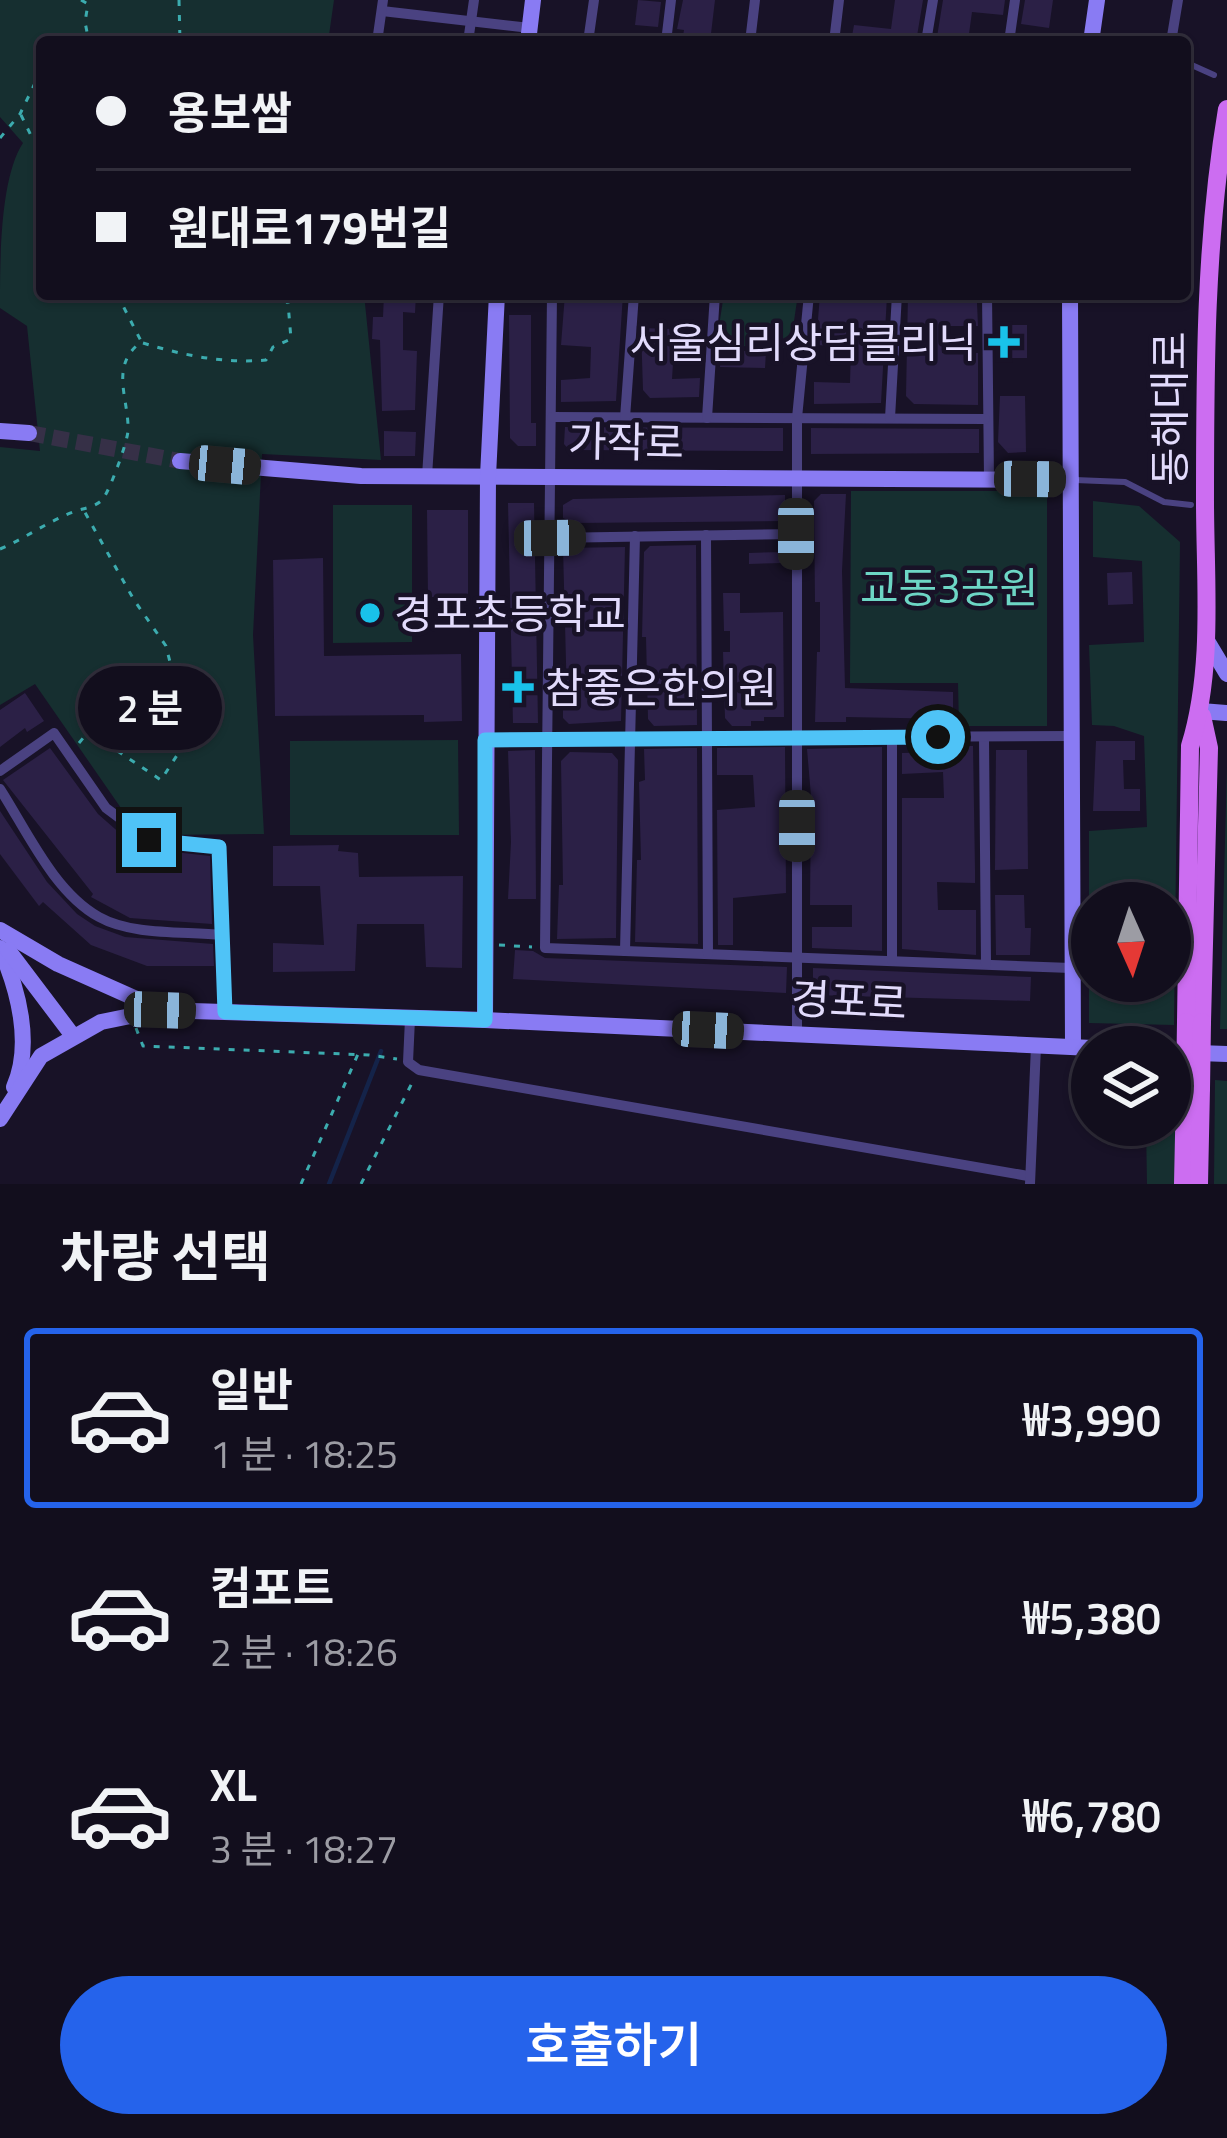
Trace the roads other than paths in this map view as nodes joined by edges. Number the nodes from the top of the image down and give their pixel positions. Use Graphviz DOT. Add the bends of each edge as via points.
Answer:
graph roads {
  1 [pos="474,0"];
  2 [pos="533,0"];
  3 [pos="594,0"];
  4 [pos="671,0"];
  5 [pos="755,0"];
  6 [pos="838,0"];
  7 [pos="933,0"];
  8 [pos="1016,0"];
  9 [pos="1096,0"];
  10 [pos="1178,0"];
  11 [pos="383,6"];
  12 [pos="471,21"];
  13 [pos="529,35"];
  14 [pos="378,36"];
  15 [pos="469,36"];
  16 [pos="589,36"];
  17 [pos="667,36"];
  18 [pos="751,36"];
  19 [pos="835,36"];
  20 [pos="927,36"];
  21 [pos="1010,36"];
  22 [pos="1092,36"];
  23 [pos="1172,36"];
  24 [pos="1191,65"];
  25 [pos="1214,75"];
  26 [pos="1227,109"];
  27 [pos="439,300"];
  28 [pos="497,300"];
  29 [pos="552,300"];
  30 [pos="634,300"];
  31 [pos="715,300"];
  32 [pos="808,300"];
  33 [pos="897,300"];
  34 [pos="987,300"];
  35 [pos="1070,300"];
  36 [pos="552,417"];
  37 [pos="625,418"];
  38 [pos="707,418"];
  39 [pos="797,418"];
  40 [pos="890,418"];
  41 [pos="985,418"];
  42 [pos="0,431"];
  43 [pos="29,433"];
  44 [pos="180,461"];
  45 [pos="427,476"];
  46 [pos="488,476"];
  47 [pos="550,476"];
  48 [pos="799,479"];
  49 [pos="988,479"];
  50 [pos="1071,480"];
  51 [pos="1190,506"];
  52 [pos="796,534"];
  53 [pos="706,535"];
  54 [pos="635,536"];
  55 [pos="550,538"];
  56 [pos="1205,637"];
  57 [pos="1227,674"];
  58 [pos="1201,711"];
  59 [pos="1227,713"];
  60 [pos="984,736"];
  61 [pos="1071,736"];
  62 [pos="892,737"];
  63 [pos="797,738"];
  64 [pos="707,739"];
  65 [pos="485,740"];
  66 [pos="547,740"];
  67 [pos="630,740"];
  68 [pos="1227,744"];
  69 [pos="1209,762"];
  70 [pos="0,771"];
  71 [pos="0,789"];
  72 [pos="1071,882"];
  73 [pos="0,934"];
  74 [pos="222,935"];
  75 [pos="0,948"];
  76 [pos="625,951"];
  77 [pos="708,954"];
  78 [pos="797,957"];
  79 [pos="892,961"];
  80 [pos="986,964"];
  81 [pos="1071,968"];
  82 [pos="160,1010"];
  83 [pos="225,1012"];
  84 [pos="410,1019"];
  85 [pos="485,1020"];
  86 [pos="1194,1022"];
  87 [pos="797,1034"];
  88 [pos="73,1036"];
  89 [pos="1036,1046"];
  90 [pos="1071,1047"];
  91 [pos="1191,1053"];
  92 [pos="1227,1054"];
  93 [pos="1193,1088"];
  94 [pos="0,1118"];
  95 [pos="1029,1180"];
  96 [pos="1183,1184"];
  97 [pos="1199,1184"];
  1 -- 12 [label="street"];
  2 -- 13 [label="street"];
  3 -- 16 [label="street"];
  4 -- 17 [label="street"];
  5 -- 18 [label="street"];
  6 -- 19 [label="street"];
  7 -- 20 [label="street"];
  8 -- 21 [label="street"];
  9 -- 22 [label="street"];
  10 -- 23 [label="street"];
  11 -- 12 [label="street"];
  11 -- 14 [label="street"];
  12 -- 13 [label="street"];
  12 -- 15 [label="street"];
  24 -- 25 [label="lane"];
  26 -- 56 [label="main road, 동해대로" via="1207,269"];
  27 -- 45 [label="street"];
  28 -- 46 [label="street"];
  29 -- 36 [label="street"];
  30 -- 37 [label="street"];
  31 -- 38 [label="street"];
  32 -- 39 [label="street"];
  33 -- 40 [label="street"];
  34 -- 41 [label="street"];
  35 -- 50 [label="street"];
  36 -- 37 [label="street"];
  36 -- 47 [label="street"];
  37 -- 38 [label="street"];
  38 -- 39 [label="street"];
  39 -- 40 [label="street"];
  39 -- 48 [label="street"];
  40 -- 41 [label="street"];
  41 -- 49 [label="street"];
  42 -- 43 [label="street"];
  44 -- 45 [label="street, 가작로"];
  45 -- 46 [label="street, 가작로"];
  46 -- 47 [label="street, 가작로"];
  46 -- 65 [label="street"];
  47 -- 48 [label="street, 가작로"];
  47 -- 55 [label="street"];
  48 -- 49 [label="street, 가작로"];
  48 -- 52 [label="street"];
  49 -- 50 [label="street, 가작로"];
  50 -- 51 [label="lane" via="1125,482"];
  50 -- 61 [label="street"];
  52 -- 53 [label="street"];
  52 -- 63 [label="street"];
  53 -- 54 [label="street"];
  53 -- 64 [label="street"];
  54 -- 55 [label="street"];
  54 -- 67 [label="street"];
  55 -- 66 [label="street"];
  56 -- 57 [label="street"];
  56 -- 58 [label="main road, 동해대로"];
  58 -- 59 [label="street"];
  58 -- 69 [label="main road, 동해대로"];
  58 -- 86 [label="main road, 동해대로" via="1190,746"];
  60 -- 61 [label="street"];
  60 -- 62 [label="street"];
  60 -- 80 [label="street"];
  61 -- 72 [label="street"];
  62 -- 63 [label="street"];
  62 -- 79 [label="street"];
  63 -- 64 [label="street"];
  63 -- 78 [label="street"];
  64 -- 67 [label="street"];
  64 -- 77 [label="street"];
  65 -- 66 [label="street"];
  65 -- 85 [label="street"];
  66 -- 67 [label="street"];
  66 -- 76 [label="street" via="545,948"];
  67 -- 76 [label="street"];
  68 -- 69 [label="main road"];
  69 -- 86 [label="main road, 동해대로"];
  70 -- 74 [label="street" via="54,733 106,808 149,840 219,847"];
  71 -- 74 [label="street" via="59,881 98,916"];
  73 -- 82 [label="street"];
  73 -- 88 [label="street"];
  74 -- 83 [label="street"];
  75 -- 94 [label="street" via="22,1030 19,1077"];
  76 -- 77 [label="street"];
  77 -- 78 [label="street"];
  78 -- 79 [label="street"];
  78 -- 87 [label="street"];
  79 -- 80 [label="street"];
  80 -- 81 [label="street"];
  82 -- 83 [label="street, 경포로"];
  82 -- 88 [label="street, 경포로"];
  83 -- 84 [label="street, 경포로"];
  84 -- 85 [label="street, 경포로"];
  84 -- 95 [label="street" via="408,1062 419,1070"];
  85 -- 87 [label="street, 경포로"];
  86 -- 93 [label="main road, 동해대로, bridge"];
  87 -- 89 [label="street, 경포로"];
  88 -- 94 [label="street, 경포로" via="41,1056"];
  89 -- 90 [label="street, 경포로"];
  89 -- 95 [label="street"];
  91 -- 92 [label="street"];
  93 -- 96 [label="main road, 동해대로"];
  93 -- 97 [label="main road, 동해대로"];
}
